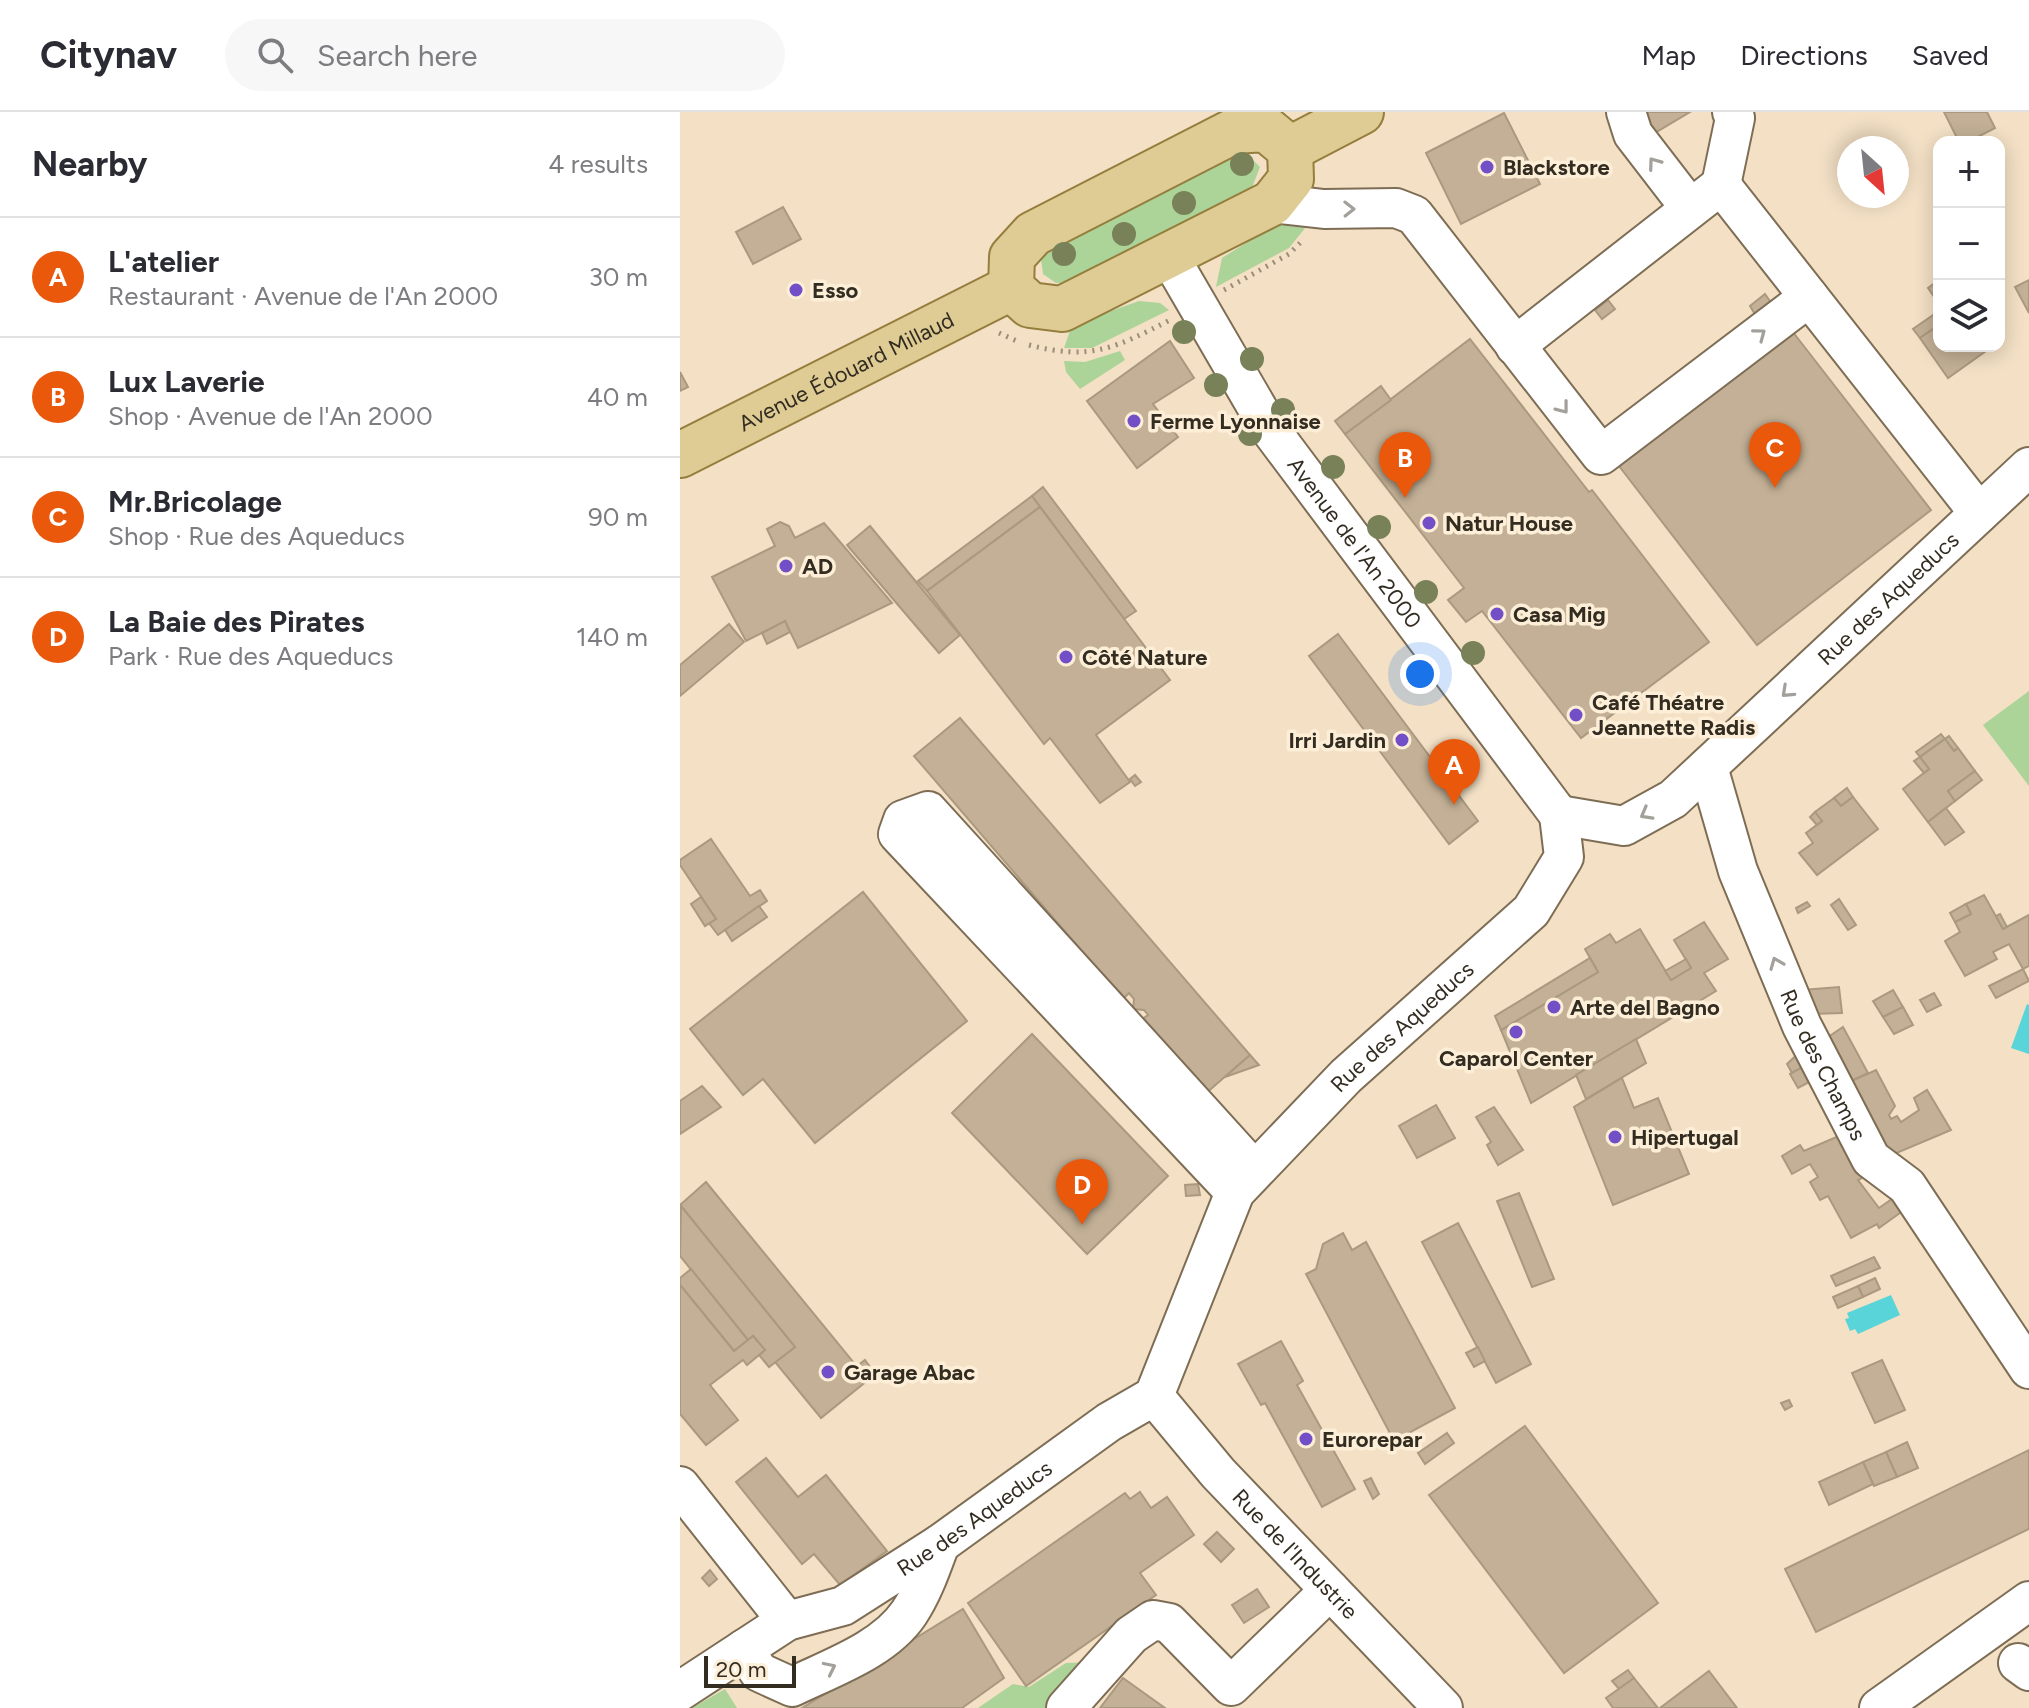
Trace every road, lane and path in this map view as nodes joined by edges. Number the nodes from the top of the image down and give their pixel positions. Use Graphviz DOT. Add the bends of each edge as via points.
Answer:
graph roads {
  1 [pos="1361,112"];
  2 [pos="1626,112"];
  3 [pos="1732,112"];
  4 [pos="1290,149"];
  5 [pos="1721,185"];
  6 [pos="1272,203"];
  7 [pos="1690,208"];
  8 [pos="1169,256"];
  9 [pos="1011,288"];
  10 [pos="1809,297"];
  11 [pos="1515,346"];
  12 [pos="680,455"];
  13 [pos="2029,467"];
  14 [pos="1979,513"];
  15 [pos="1708,767"];
  16 [pos="1559,815"];
  17 [pos="1244,1181"];
  18 [pos="2029,1369"];
  19 [pos="1154,1396"];
  20 [pos="680,1486"];
  21 [pos="940,1544"];
  22 [pos="1330,1590"];
  23 [pos="2029,1601"];
  24 [pos="787,1621"];
  25 [pos="744,1649"];
  26 [pos="680,1691"];
  27 [pos="1066,1708"];
  28 [pos="1443,1708"];
  29 [pos="1879,1708"];
  1 -- 4 [label="main road"];
  7 -- 2 [label="street, one-way" via="1633,134"];
  3 -- 5 [label="street"];
  4 -- 6 [label="main road" via="1291,179"];
  4 -- 9 [label="main road" via="1266,129 1234,131 1033,234 1012,257"];
  5 -- 7 [label="street"];
  5 -- 10 [label="street"];
  6 -- 8 [label="main road"];
  6 -- 11 [label="street, one-way" via="1314,209 1396,208 1414,215"];
  7 -- 11 [label="street"];
  8 -- 9 [label="main road" via="1062,309 1030,305"];
  8 -- 16 [label="street, Avenue de l'An 2000" via="1269,428"];
  9 -- 12 [label="main road, Avenue Édouard Millaud"];
  11 -- 10 [label="street, one-way" via="1601,455"];
  10 -- 14 [label="street"];
  13 -- 14 [label="street, Rue des Aqueducs"];
  14 -- 15 [label="street, Rue des Aqueducs, one-way"];
  15 -- 16 [label="street, Rue des Aqueducs, one-way" via="1673,799 1624,826"];
  18 -- 15 [label="street, Rue des Champs, one-way" via="1907,1186 1871,1159 1802,1026 1738,871"];
  16 -- 17 [label="street, Rue des Aqueducs" via="1564,857 1531,911 1346,1076"];
  17 -- 17 [label="street" via="909,846 898,834 903,820 928,811"];
  17 -- 19 [label="street, Rue des Aqueducs"];
  19 -- 21 [label="street, Rue des Aqueducs" via="1109,1422"];
  19 -- 22 [label="street, Rue de l'Industrie" via="1218,1473"];
  20 -- 24 [label="street"];
  21 -- 24 [label="street, Rue des Aqueducs" via="843,1606"];
  25 -- 21 [label="street, one-way" via="759,1672 792,1687 867,1650 907,1616"];
  22 -- 27 [label="street" via="1231,1686 1169,1623 1153,1620 1131,1635"];
  22 -- 28 [label="street, Rue de l'Industrie"];
  23 -- 29 [label="street"];
  24 -- 25 [label="street, Rue des Aqueducs"];
  25 -- 26 [label="street, Rue des Aqueducs"];
}
